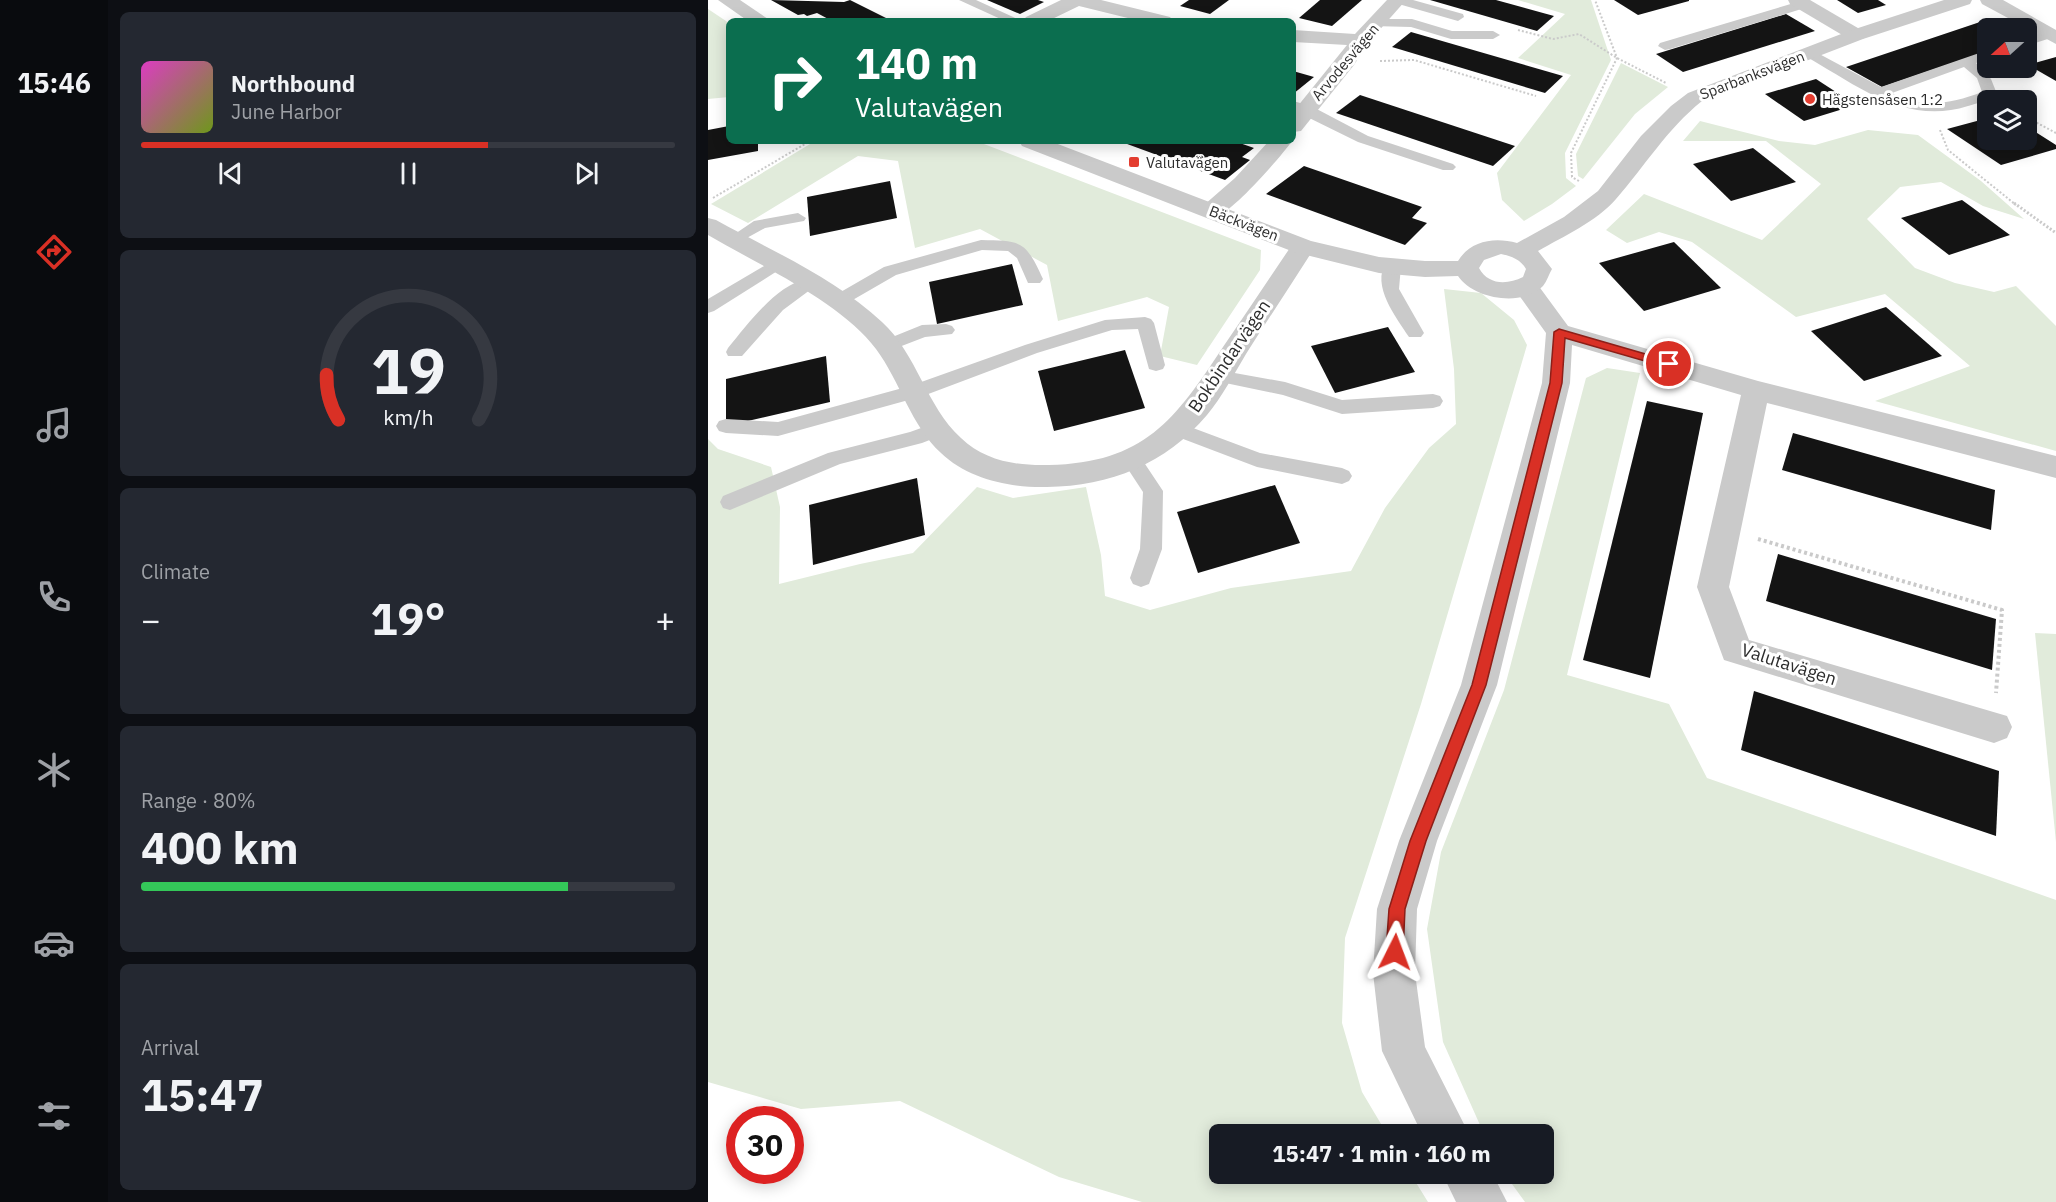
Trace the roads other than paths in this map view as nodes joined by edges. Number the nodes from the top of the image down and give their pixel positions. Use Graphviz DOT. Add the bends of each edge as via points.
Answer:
graph roads {
  1 [pos="727,0"];
  2 [pos="965,0"];
  3 [pos="1078,0"];
  4 [pos="1398,0"];
  5 [pos="1963,0"];
  6 [pos="1989,0"];
  7 [pos="1800,2"];
  8 [pos="1458,17"];
  9 [pos="756,18"];
  10 [pos="1009,18"];
  11 [pos="1039,18"];
  12 [pos="1151,18"];
  13 [pos="1377,23"];
  14 [pos="2046,34"];
  15 [pos="1493,35"];
  16 [pos="1856,35"];
  17 [pos="1296,36"];
  18 [pos="1360,40"];
  19 [pos="1665,45"];
  20 [pos="1810,53"];
  21 [pos="1977,58"];
  22 [pos="1965,62"];
  23 [pos="1880,92"];
  24 [pos="1300,107"];
  25 [pos="1038,144"];
  26 [pos="1278,144"];
  27 [pos="1448,166"];
  28 [pos="1212,210"];
  29 [pos="798,218"];
  30 [pos="708,225"];
  31 [pos="734,240"];
  32 [pos="1303,247"];
  33 [pos="1521,251"];
  34 [pos="776,264"];
  35 [pos="1392,266"];
  36 [pos="1467,268"];
  37 [pos="1034,279"];
  38 [pos="808,283"];
  39 [pos="1526,287"];
  40 [pos="838,301"];
  41 [pos="708,307"];
  42 [pos="946,330"];
  43 [pos="1559,332"];
  44 [pos="1415,333"];
  45 [pos="886,346"];
  46 [pos="735,352"];
  47 [pos="1156,365"];
  48 [pos="1218,376"];
  49 [pos="1756,390"];
  50 [pos="916,391"];
  51 [pos="1433,401"];
  52 [pos="726,426"];
  53 [pos="938,429"];
  54 [pos="1177,429"];
  55 [pos="1132,460"];
  56 [pos="2056,467"];
  57 [pos="1342,476"];
  58 [pos="730,502"];
  59 [pos="1141,578"];
  60 [pos="1994,727"];
  61 [pos="1441,1124"];
  62 [pos="1472,1184"];
  63 [pos="1483,1202"];
  1 -- 9 [label="street"];
  2 -- 10 [label="lane"];
  3 -- 11 [label="street"];
  3 -- 12 [label="street"];
  4 -- 8 [label="lane"];
  4 -- 13 [label="street, Arvodesvägen"];
  5 -- 16 [label="street, Sparbanksvägen"];
  6 -- 14 [label="street"];
  7 -- 16 [label="street"];
  7 -- 19 [label="lane"];
  13 -- 15 [label="lane" via="1412,23 1451,35"];
  13 -- 18 [label="street, Arvodesvägen"];
  16 -- 20 [label="street, Sparbanksvägen"];
  17 -- 18 [label="street"];
  18 -- 24 [label="street, Arvodesvägen" via="1347,61"];
  20 -- 23 [label="lane"];
  20 -- 33 [label="street, Sparbanksvägen" via="1695,97 1649,141 1606,196 1572,222"];
  21 -- 22 [label="lane"];
  22 -- 23 [label="lane"];
  22 -- 23 [label="lane" via="1982,74 1990,94 1954,107 1926,109 1901,104"];
  24 -- 27 [label="lane" via="1363,139"];
  25 -- 28 [label="street, Bäckvägen"];
  26 -- 28 [label="street"];
  28 -- 32 [label="street, Bäckvägen"];
  29 -- 31 [label="lane" via="760,224"];
  30 -- 31 [label="street, Bokbindarvägen"];
  31 -- 34 [label="street, Bokbindarvägen"];
  32 -- 35 [label="street, Bäckvägen"];
  32 -- 48 [label="street, Bokbindarvägen"];
  33 -- 36 [label="street" via="1501,247 1480,251"];
  33 -- 39 [label="street" via="1539,269"];
  34 -- 38 [label="street, Bokbindarvägen"];
  34 -- 41 [label="lane"];
  35 -- 36 [label="street, Bäckvägen"];
  35 -- 44 [label="lane" via="1390,290"];
  36 -- 39 [label="street" via="1474,281 1494,290"];
  37 -- 40 [label="lane" via="1024,256 1012,246 981,245 890,271"];
  38 -- 40 [label="street, Bokbindarvägen"];
  38 -- 46 [label="lane" via="783,298"];
  39 -- 43 [label="street"];
  40 -- 45 [label="street, Bokbindarvägen" via="876,331"];
  42 -- 45 [label="lane" via="922,331"];
  43 -- 49 [label="street"];
  43 -- 61 [label="street" via="1556,383 1479,685 1418,841 1397,909 1394,973 1404,1052"];
  45 -- 50 [label="street, Bokbindarvägen"];
  47 -- 50 [label="lane" via="1145,322 1111,324"];
  48 -- 51 [label="lane" via="1285,389 1342,407"];
  48 -- 54 [label="street, Bokbindarvägen" via="1198,407"];
  49 -- 56 [label="street"];
  49 -- 60 [label="street, Valutavägen" via="1713,587 1736,650"];
  50 -- 52 [label="lane" via="778,429"];
  50 -- 53 [label="street, Bokbindarvägen"];
  53 -- 55 [label="street, Bokbindarvägen" via="951,446 981,467 1026,475 1053,477 1105,470"];
  53 -- 58 [label="lane" via="835,458"];
  54 -- 55 [label="street, Bokbindarvägen"];
  54 -- 57 [label="lane" via="1257,460"];
  55 -- 59 [label="lane" via="1153,491 1151,549"];
  62 -- 63 [label="street"];
}
